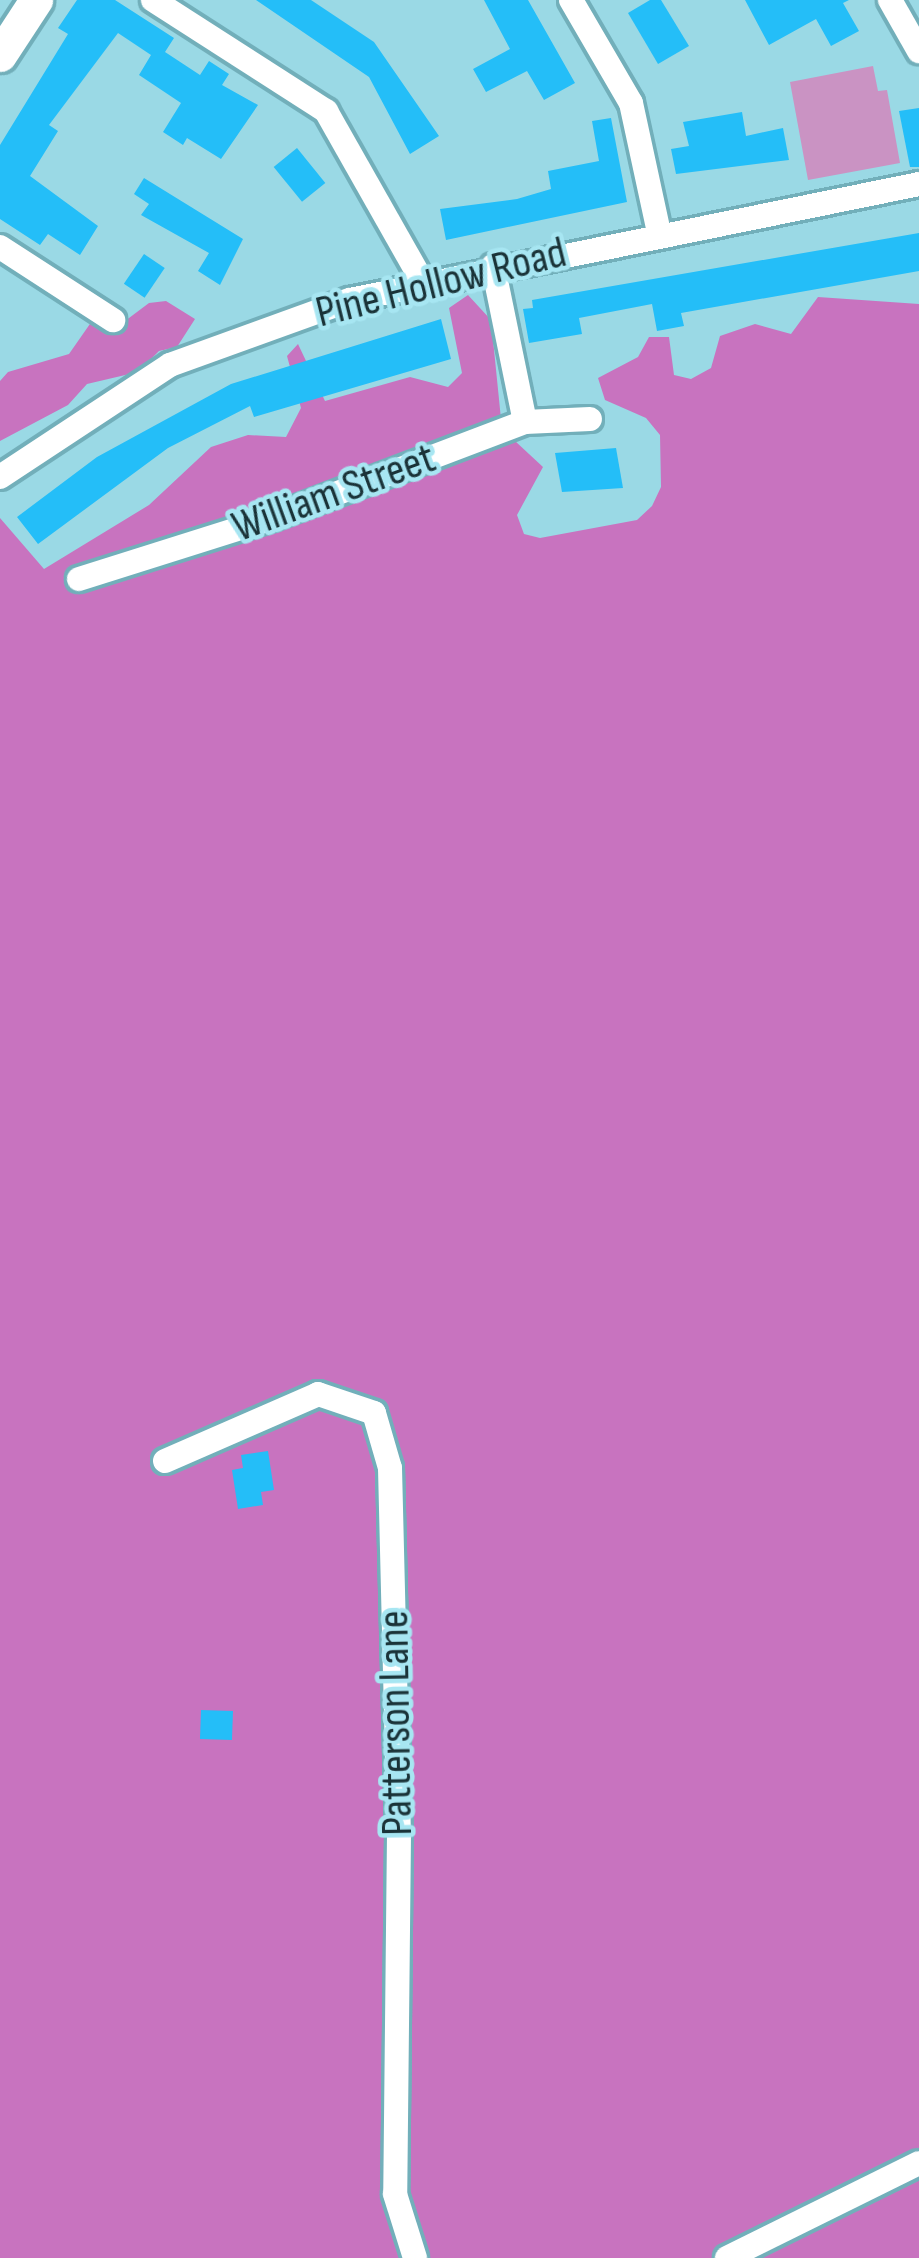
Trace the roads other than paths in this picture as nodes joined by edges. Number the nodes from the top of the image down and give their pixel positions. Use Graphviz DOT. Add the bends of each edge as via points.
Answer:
graph roads {
  1 [pos="36,0"];
  2 [pos="153,0"];
  3 [pos="571,0"];
  4 [pos="890,0"];
  5 [pos="919,51"];
  6 [pos="0,55"];
  7 [pos="919,184"];
  8 [pos="658,233"];
  9 [pos="0,247"];
  10 [pos="493,266"];
  11 [pos="422,281"];
  12 [pos="113,320"];
  13 [pos="590,419"];
  14 [pos="525,422"];
  15 [pos="0,477"];
  16 [pos="79,579"];
  17 [pos="165,1462"];
  18 [pos="919,2163"];
  19 [pos="416,2258"];
  20 [pos="727,2258"];
  1 -- 6 [label="street"];
  2 -- 11 [label="street" via="326,111"];
  3 -- 8 [label="street" via="631,103"];
  4 -- 5 [label="street"];
  7 -- 8 [label="street, Pine Hollow Road"];
  8 -- 10 [label="street, Pine Hollow Road"];
  9 -- 12 [label="street"];
  10 -- 11 [label="street, Pine Hollow Road"];
  10 -- 14 [label="street"];
  11 -- 15 [label="street, Pine Hollow Road" via="170,365"];
  13 -- 14 [label="street, William Street"];
  14 -- 16 [label="street, William Street" via="272,518"];
  17 -- 19 [label="street, Patterson Lane" via="318,1394 374,1413 390,1468 399,1834 395,2194"];
  18 -- 20 [label="street"];
}
